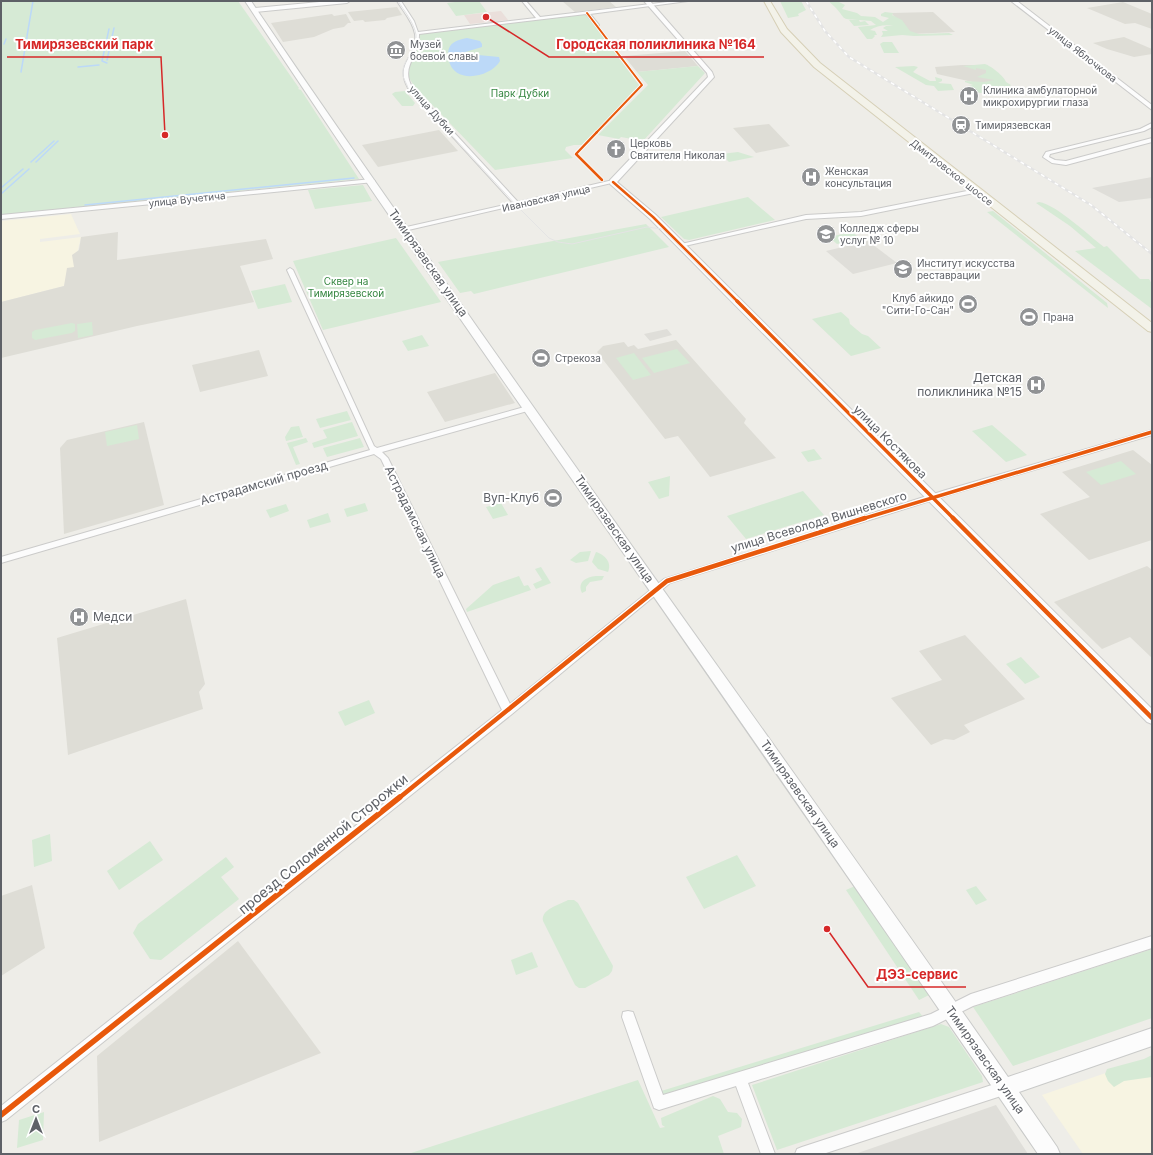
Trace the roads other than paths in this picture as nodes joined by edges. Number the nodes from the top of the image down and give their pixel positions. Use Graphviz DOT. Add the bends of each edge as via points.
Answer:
graph roads {
  1 [pos="248,1"];
  2 [pos="347,1"];
  3 [pos="399,1"];
  4 [pos="524,1"];
  5 [pos="686,1"];
  6 [pos="767,1"];
  7 [pos="775,1"];
  8 [pos="1014,1"];
  9 [pos="649,3"];
  10 [pos="255,10"];
  11 [pos="587,12"];
  12 [pos="539,18"];
  13 [pos="597,26"];
  14 [pos="417,33"];
  15 [pos="1152,108"];
  16 [pos="1152,125"];
  17 [pos="1151,140"];
  18 [pos="602,180"];
  19 [pos="372,181"];
  20 [pos="613,182"];
  21 [pos="977,191"];
  22 [pos="518,204"];
  23 [pos="1,217"];
  24 [pos="404,229"];
  25 [pos="680,245"];
  26 [pos="290,270"];
  27 [pos="1152,318"];
  28 [pos="1152,329"];
  29 [pos="528,408"];
  30 [pos="1152,432"];
  31 [pos="375,451"];
  32 [pos="931,497"];
  33 [pos="1,560"];
  34 [pos="656,589"];
  35 [pos="508,711"];
  36 [pos="1152,718"];
  37 [pos="1152,942"];
  38 [pos="950,1011"];
  39 [pos="628,1017"];
  40 [pos="1152,1037"];
  41 [pos="740,1078"];
  42 [pos="1004,1088"];
  43 [pos="1,1115"];
  44 [pos="768,1154"];
  45 [pos="802,1154"];
  46 [pos="1050,1154"];
  1 -- 10 [label="main road, Тимирязевская улица"];
  2 -- 10 [label="street"];
  3 -- 14 [label="street"];
  4 -- 12 [label="street"];
  5 -- 9 [label="street"];
  6 -- 21 [label="main road, Дмитровское шоссе" via="784,30 817,65"];
  7 -- 27 [label="main road, Дмитровское шоссе" via="795,32 830,68"];
  8 -- 15 [label="street, улица Яблочкова"];
  9 -- 11 [label="street"];
  9 -- 20 [label="street" via="710,72 711,77"];
  10 -- 19 [label="main road, Тимирязевская улица"];
  11 -- 12 [label="street"];
  11 -- 13 [label="street"];
  12 -- 14 [label="street"];
  14 -- 22 [label="street, улица Дубки" via="416,50 404,76 410,88"];
  16 -- 17 [label="street" via="1142,130 1050,153 1046,157 1054,162 1066,162"];
  18 -- 20 [label="street"];
  19 -- 23 [label="street, улица Вучетича"];
  19 -- 24 [label="main road, Тимирязевская улица"];
  20 -- 22 [label="street, Ивановская улица"];
  20 -- 25 [label="street, улица Костякова"];
  21 -- 25 [label="street" via="861,214 806,217"];
  21 -- 28 [label="main road, Дмитровское шоссе"];
  22 -- 24 [label="street, Ивановская улица"];
  24 -- 29 [label="main road, Тимирязевская улица"];
  25 -- 32 [label="street, улица Костякова"];
  26 -- 31 [label="street, Астрадамская улица"];
  29 -- 31 [label="street, Астрадамский проезд"];
  29 -- 34 [label="main road, Тимирязевская улица"];
  30 -- 32 [label="street, улица Всеволода Вишневского"];
  31 -- 33 [label="street, Астрадамский проезд"];
  31 -- 35 [label="street, Астрадамская улица" via="384,458"];
  32 -- 34 [label="street, улица Всеволода Вишневского" via="671,580"];
  32 -- 36 [label="street, улица Костякова"];
  34 -- 35 [label="street, проезд Соломенной Сторожки"];
  34 -- 38 [label="main road, Тимирязевская улица"];
  35 -- 43 [label="street, проезд Соломенной Сторожки"];
  37 -- 38 [label="street" via="971,1000"];
  38 -- 41 [label="street" via="933,1020"];
  38 -- 42 [label="main road, Тимирязевская улица"];
  39 -- 41 [label="street" via="659,1104"];
  40 -- 42 [label="main road"];
  41 -- 44 [label="street"];
  42 -- 45 [label="street"];
  42 -- 46 [label="main road, Тимирязевская улица"];
}
